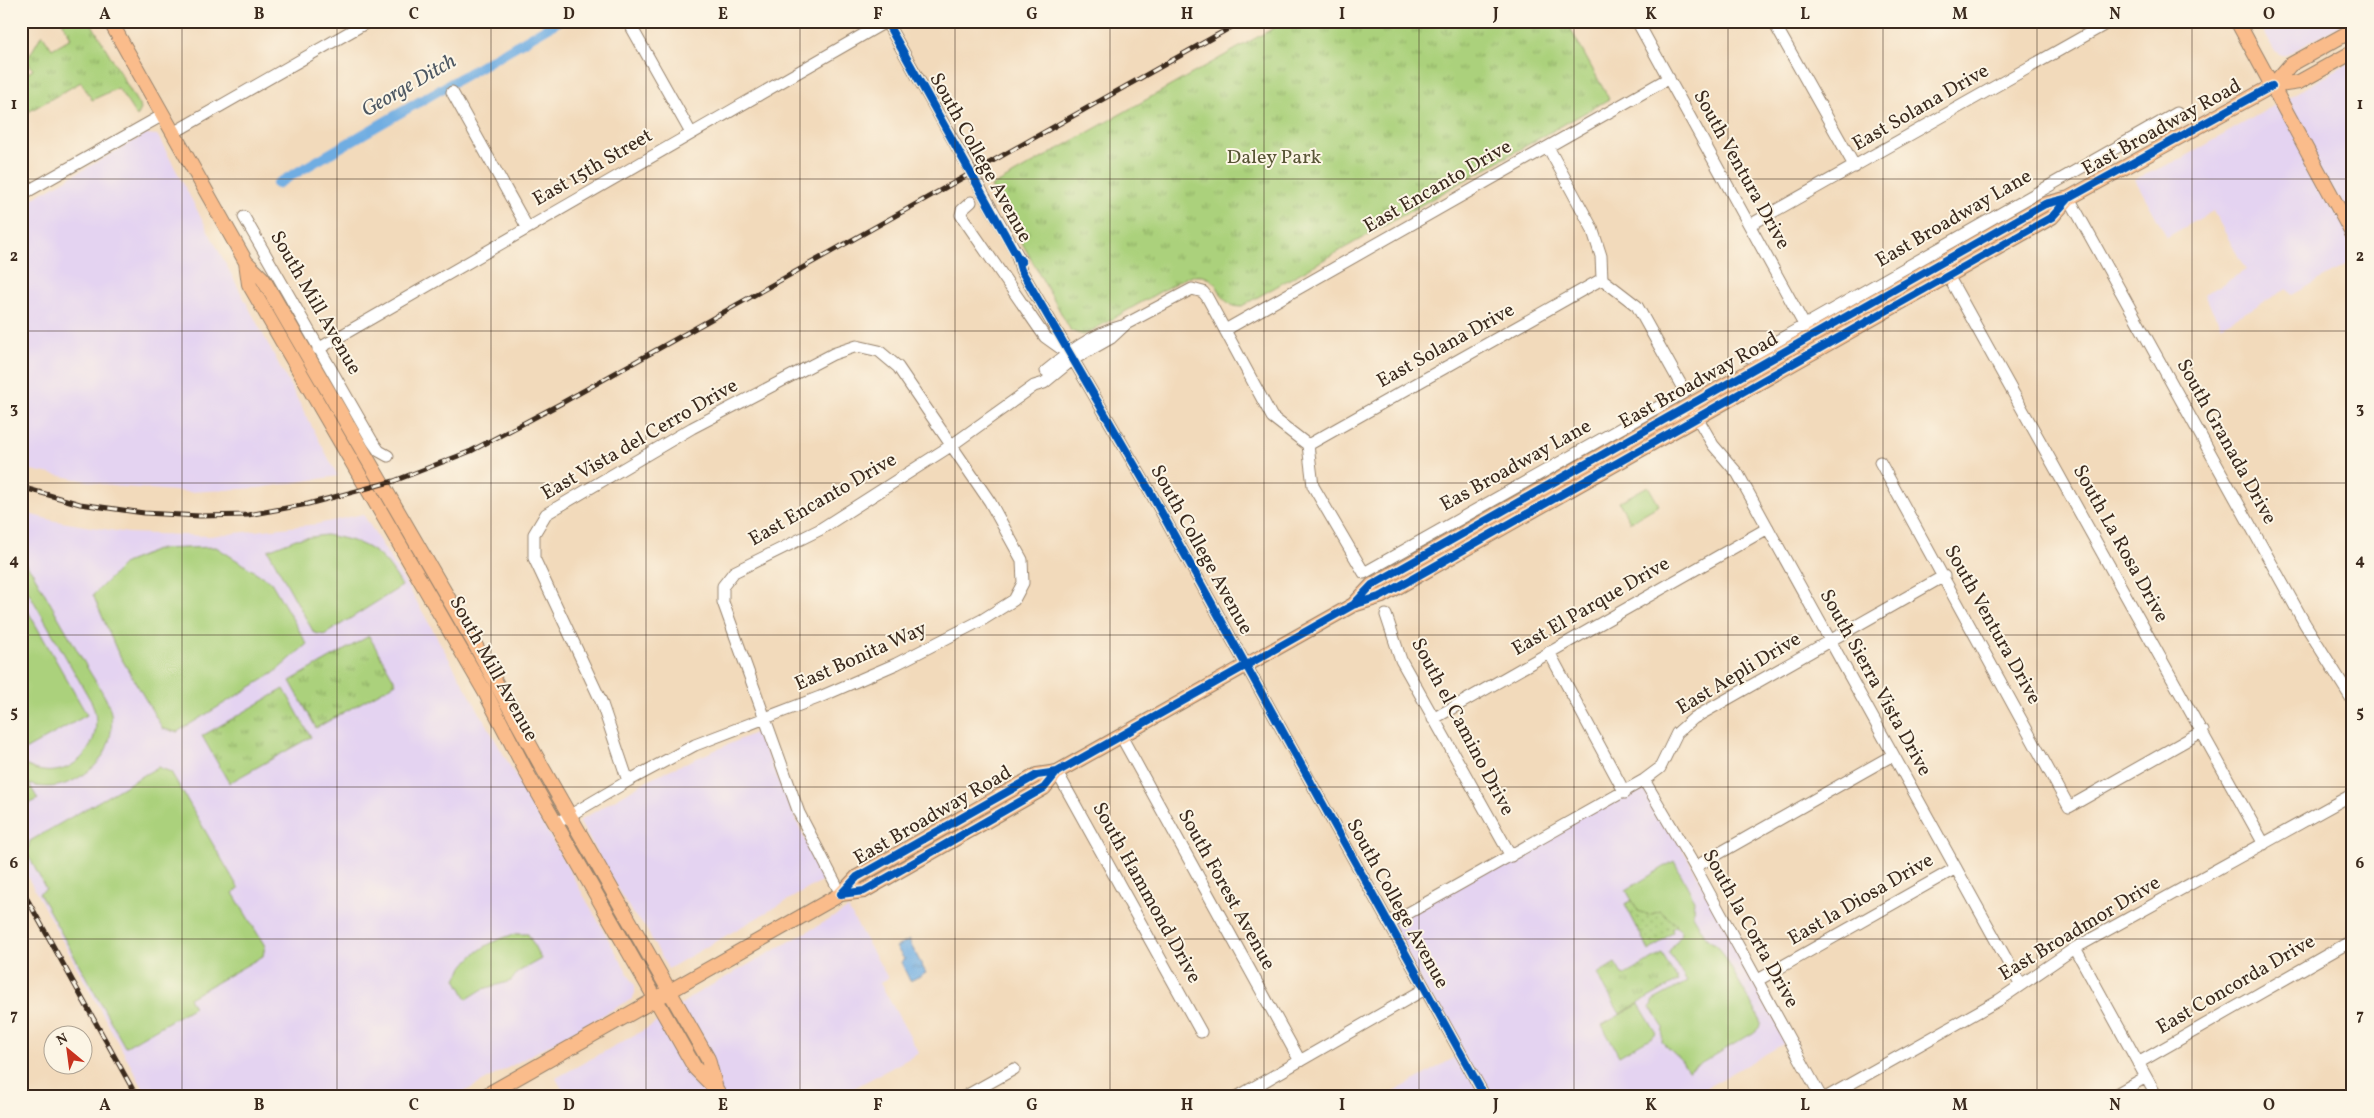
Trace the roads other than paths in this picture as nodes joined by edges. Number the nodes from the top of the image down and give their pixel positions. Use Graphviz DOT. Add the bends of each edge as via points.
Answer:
graph roads {
  1 [pos="110,21"];
  2 [pos="369,21"];
  3 [pos="628,21"];
  4 [pos="886,21"];
  5 [pos="1773,21"];
  6 [pos="2111,21"];
  7 [pos="2237,21"];
  8 [pos="1638,22"];
  9 [pos="2353,30"];
  10 [pos="2353,52"];
  11 [pos="1669,78"];
  12 [pos="2272,86"];
  13 [pos="452,92"];
  14 [pos="2177,113"];
  15 [pos="163,116"];
  16 [pos="173,133"];
  17 [pos="692,133"];
  18 [pos="1548,147"];
  19 [pos="1855,168"];
  20 [pos="21,195"];
  21 [pos="2069,198"];
  22 [pos="971,202"];
  23 [pos="244,217"];
  24 [pos="1750,226"];
  25 [pos="527,227"];
  26 [pos="2353,234"];
  27 [pos="246,262"];
  28 [pos="1941,263"];
  29 [pos="1948,277"];
  30 [pos="1602,280"];
  31 [pos="1227,329"];
  32 [pos="1808,331"];
  33 [pos="318,349"];
  34 [pos="1073,355"];
  35 [pos="1749,357"];
  36 [pos="1688,399"];
  37 [pos="1697,418"];
  38 [pos="952,445"];
  39 [pos="1308,445"];
  40 [pos="388,456"];
  41 [pos="1880,462"];
  42 [pos="1768,528"];
  43 [pos="1944,576"];
  44 [pos="1353,605"];
  45 [pos="1386,615"];
  46 [pos="1830,642"];
  47 [pos="1549,652"];
  48 [pos="1246,665"];
  49 [pos="2353,701"];
  50 [pos="765,718"];
  51 [pos="1434,719"];
  52 [pos="2202,731"];
  53 [pos="1121,736"];
  54 [pos="1893,755"];
  55 [pos="1057,772"];
  56 [pos="628,780"];
  57 [pos="1644,780"];
  58 [pos="1625,793"];
  59 [pos="2353,794"];
  60 [pos="565,817"];
  61 [pos="2264,844"];
  62 [pos="1511,856"];
  63 [pos="1695,867"];
  64 [pos="1956,868"];
  65 [pos="841,894"];
  66 [pos="1389,924"];
  67 [pos="2353,940"];
  68 [pos="2075,948"];
  69 [pos="1758,980"];
  70 [pos="2020,984"];
  71 [pos="1425,989"];
  72 [pos="670,992"];
  73 [pos="656,1000"];
  74 [pos="1201,1032"];
  75 [pos="1300,1061"];
  76 [pos="2138,1063"];
  77 [pos="1014,1068"];
  78 [pos="2146,1077"];
  79 [pos="718,1093"];
  80 [pos="2353,1095"];
  81 [pos="483,1097"];
  82 [pos="964,1097"];
  83 [pos="1237,1097"];
  84 [pos="1485,1097"];
  85 [pos="1821,1097"];
  86 [pos="1827,1097"];
  87 [pos="2111,1097"];
  88 [pos="2157,1097"];
  89 [pos="2349,1097"];
  1 -- 15 [label="main road, South Mill Avenue"];
  2 -- 16 [label="street"];
  3 -- 17 [label="street"];
  4 -- 17 [label="street, East 15th Street"];
  4 -- 34 [label="street, South College Avenue" via="1017,256 1021,270"];
  5 -- 19 [label="street"];
  6 -- 19 [label="street, East Solana Drive"];
  7 -- 12 [label="main road"];
  8 -- 11 [label="street, South Ventura Drive"];
  9 -- 12 [label="main road, East Broadway Road" via="2290,65"];
  10 -- 12 [label="main road, East Broadway Road" via="2299,82"];
  11 -- 18 [label="street, East Encanto Drive"];
  11 -- 24 [label="street, South Ventura Drive"];
  12 -- 21 [label="main road, East Broadway Road"];
  12 -- 26 [label="main road"];
  13 -- 25 [label="street"];
  14 -- 32 [label="street, East Broadway Lane"];
  15 -- 16 [label="main road, South Mill Avenue"];
  15 -- 20 [label="street"];
  16 -- 27 [label="main road, South Mill Avenue"];
  17 -- 25 [label="street, East 15th Street"];
  18 -- 30 [label="street" via="1592,228 1601,256"];
  18 -- 31 [label="street, East Encanto Drive"];
  19 -- 24 [label="street, East Solana Drive"];
  21 -- 28 [label="main road, East Broadway Road" via="2045,204"];
  21 -- 29 [label="main road, East Broadway Road" via="2052,217"];
  21 -- 49 [label="street, South Granada Drive" via="2305,624"];
  22 -- 34 [label="street" via="961,215 1045,337"];
  23 -- 33 [label="street, South Mill Avenue"];
  24 -- 32 [label="street, South Ventura Drive"];
  25 -- 33 [label="street, East 15th Street"];
  27 -- 60 [label="main road, South Mill Avenue" via="263,279 472,639"];
  27 -- 73 [label="main road, South Mill Avenue" via="249,284 485,692 533,784"];
  28 -- 29 [label="street, South La Rosa Drive"];
  28 -- 32 [label="main road, East Broadway Road"];
  29 -- 37 [label="main road, East Broadway Road"];
  29 -- 52 [label="street, South La Rosa Drive"];
  30 -- 36 [label="street, South Sierra Vista Drive" via="1637,306"];
  30 -- 39 [label="street, East Solana Drive"];
  31 -- 34 [label="street, East Encanto Drive" via="1208,297 1197,290 1186,290 1126,324 1111,338"];
  31 -- 39 [label="street" via="1272,417"];
  32 -- 35 [label="street, East Broadway Lane"];
  32 -- 36 [label="main road, East Broadway Road"];
  33 -- 40 [label="street, South Mill Avenue" via="372,441 379,451"];
  34 -- 38 [label="street, East Encanto Drive" via="1044,383 1034,386"];
  34 -- 48 [label="street, South College Avenue" via="1084,382 1093,391"];
  36 -- 37 [label="street, South Sierra Vista Drive"];
  36 -- 39 [label="street, Eas Broadway Lane" via="1364,573 1313,486"];
  36 -- 44 [label="main road, East Broadway Road" via="1372,585"];
  37 -- 42 [label="street, South Sierra Vista Drive" via="1713,445 1738,474"];
  37 -- 44 [label="main road, East Broadway Road" via="1382,596"];
  38 -- 50 [label="street, East Encanto Drive" via="819,530 734,572 723,586 722,602"];
  38 -- 50 [label="street, East Bonita Way" via="990,502 1022,560 1023,583 1014,600 896,664"];
  38 -- 56 [label="street, East Vista del Cerro Drive" via="898,367 879,351 857,346 833,354 692,428 546,514 534,534 534,558 601,701"];
  41 -- 43 [label="street, South Ventura Drive"];
  42 -- 46 [label="street, South Sierra Vista Drive"];
  42 -- 47 [label="street, East El Parque Drive"];
  43 -- 46 [label="street, East Aepli Drive"];
  43 -- 52 [label="street, South Ventura Drive" via="2069,807"];
  44 -- 48 [label="main road, East Broadway Road"];
  45 -- 51 [label="street, South el Camino Drive" via="1401,660"];
  46 -- 54 [label="street, South Sierra Vista Drive"];
  46 -- 57 [label="street, East Aepli Drive" via="1694,718 1677,733 1660,768"];
  47 -- 51 [label="street, East El Parque Drive"];
  47 -- 58 [label="street"];
  48 -- 53 [label="main road, East Broadway Road"];
  48 -- 66 [label="street, South College Avenue"];
  50 -- 56 [label="street, East Bonita Way" via="695,745"];
  50 -- 65 [label="street, East Encanto Drive" via="799,813"];
  51 -- 62 [label="street, South el Camino Drive"];
  52 -- 61 [label="street, South La Rosa Drive"];
  53 -- 55 [label="main road, East Broadway Road"];
  53 -- 75 [label="street, South Forest Avenue"];
  54 -- 63 [label="street"];
  54 -- 64 [label="street, South Sierra Vista Drive"];
  55 -- 65 [label="main road, East Broadway Road" via="1037,775 858,877"];
  55 -- 74 [label="street, South Hammond Drive"];
  56 -- 60 [label="street, East Bonita Way"];
  57 -- 58 [label="street, East Aepli Drive"];
  57 -- 63 [label="street, South la Corta Drive"];
  58 -- 62 [label="street, East Aepli Drive"];
  59 -- 61 [label="street, East Broadmor Drive"];
  60 -- 72 [label="main road, South Mill Avenue"];
  61 -- 68 [label="street, East Broadmor Drive"];
  62 -- 66 [label="street, East Aepli Drive"];
  63 -- 69 [label="street, South la Corta Drive"];
  64 -- 69 [label="street, East la Diosa Drive"];
  64 -- 70 [label="street, South Sierra Vista Drive"];
  65 -- 72 [label="main road, East Broadway Road"];
  66 -- 71 [label="street, South College Avenue"];
  67 -- 76 [label="street, East Concorda Drive"];
  68 -- 70 [label="street, East Broadmor Drive"];
  68 -- 76 [label="street"];
  69 -- 85 [label="street, South la Corta Drive"];
  70 -- 86 [label="street, East Broadmor Drive" via="1999,1000"];
  71 -- 75 [label="street"];
  71 -- 84 [label="street, South College Avenue"];
  72 -- 73 [label="main road, East Broadway Road"];
  72 -- 79 [label="main road, South Mill Avenue" via="708,1059"];
  73 -- 79 [label="main road, South Mill Avenue" via="695,1068"];
  73 -- 81 [label="main road, East Broadway Road"];
  75 -- 83 [label="street"];
  76 -- 78 [label="street"];
  77 -- 82 [label="street"];
  78 -- 87 [label="street"];
  78 -- 88 [label="street"];
  80 -- 89 [label="street"];
}
